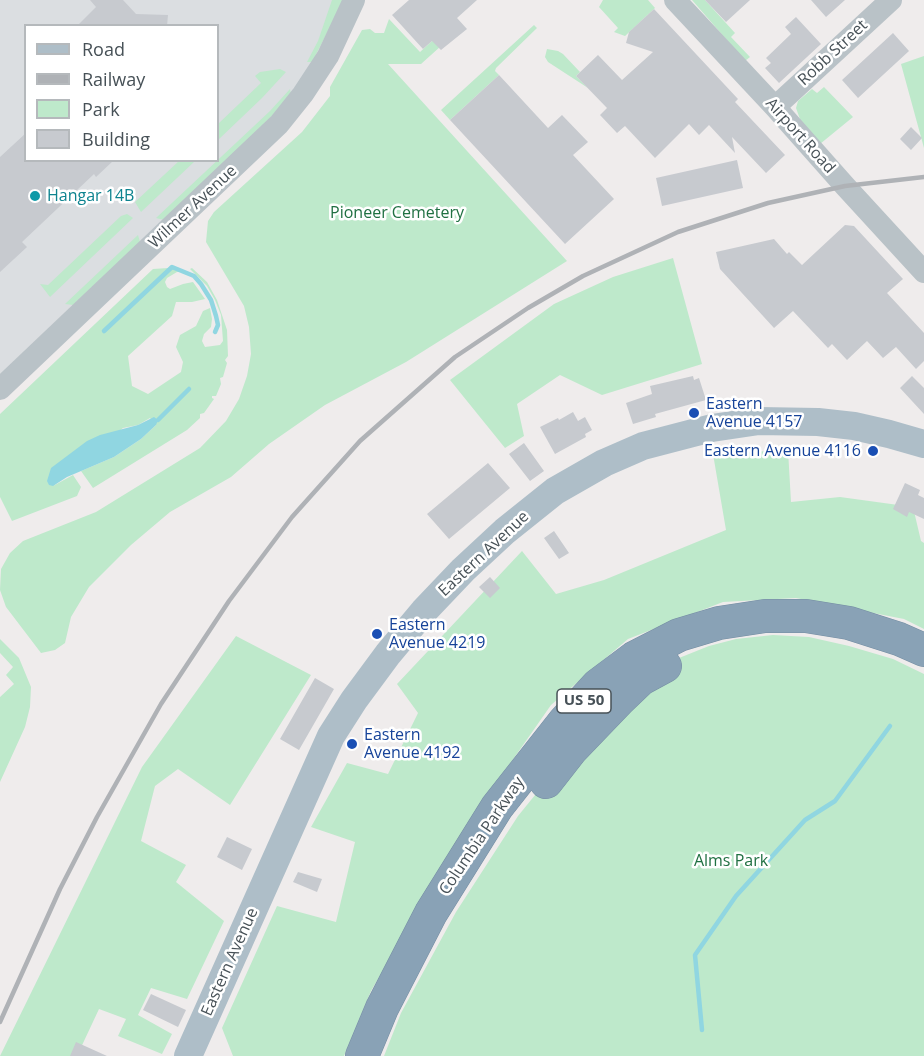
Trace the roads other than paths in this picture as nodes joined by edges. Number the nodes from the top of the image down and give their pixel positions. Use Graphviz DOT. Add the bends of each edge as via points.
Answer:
graph roads {
  1 [pos="354,0"];
  2 [pos="675,0"];
  3 [pos="891,0"];
  4 [pos="775,107"];
  5 [pos="924,272"];
  6 [pos="0,389"];
  7 [pos="924,444"];
  8 [pos="924,650"];
  9 [pos="924,674"];
  10 [pos="188,1056"];
  11 [pos="362,1056"];
  12 [pos="384,1056"];
  1 -- 6 [label="street, Wilmer Avenue" via="328,56 279,124"];
  2 -- 4 [label="street, Airport Road"];
  3 -- 4 [label="street, Robb Street"];
  4 -- 5 [label="street, Airport Road"];
  7 -- 10 [label="main road, Eastern Avenue" via="854,426 818,422 759,421 712,428 643,446 604,463 555,491 505,531 463,570 387,654 332,736"];
  8 -- 11 [label="highway, Columbia Parkway / US 50" via="849,622 765,616 719,623 679,635 634,658 598,685 497,807 431,913 381,1008"];
  9 -- 12 [label="highway, Columbia Parkway / US 50" via="849,646 809,637 773,635 701,648 641,679 571,750 512,826 439,943 401,1013"];
}
